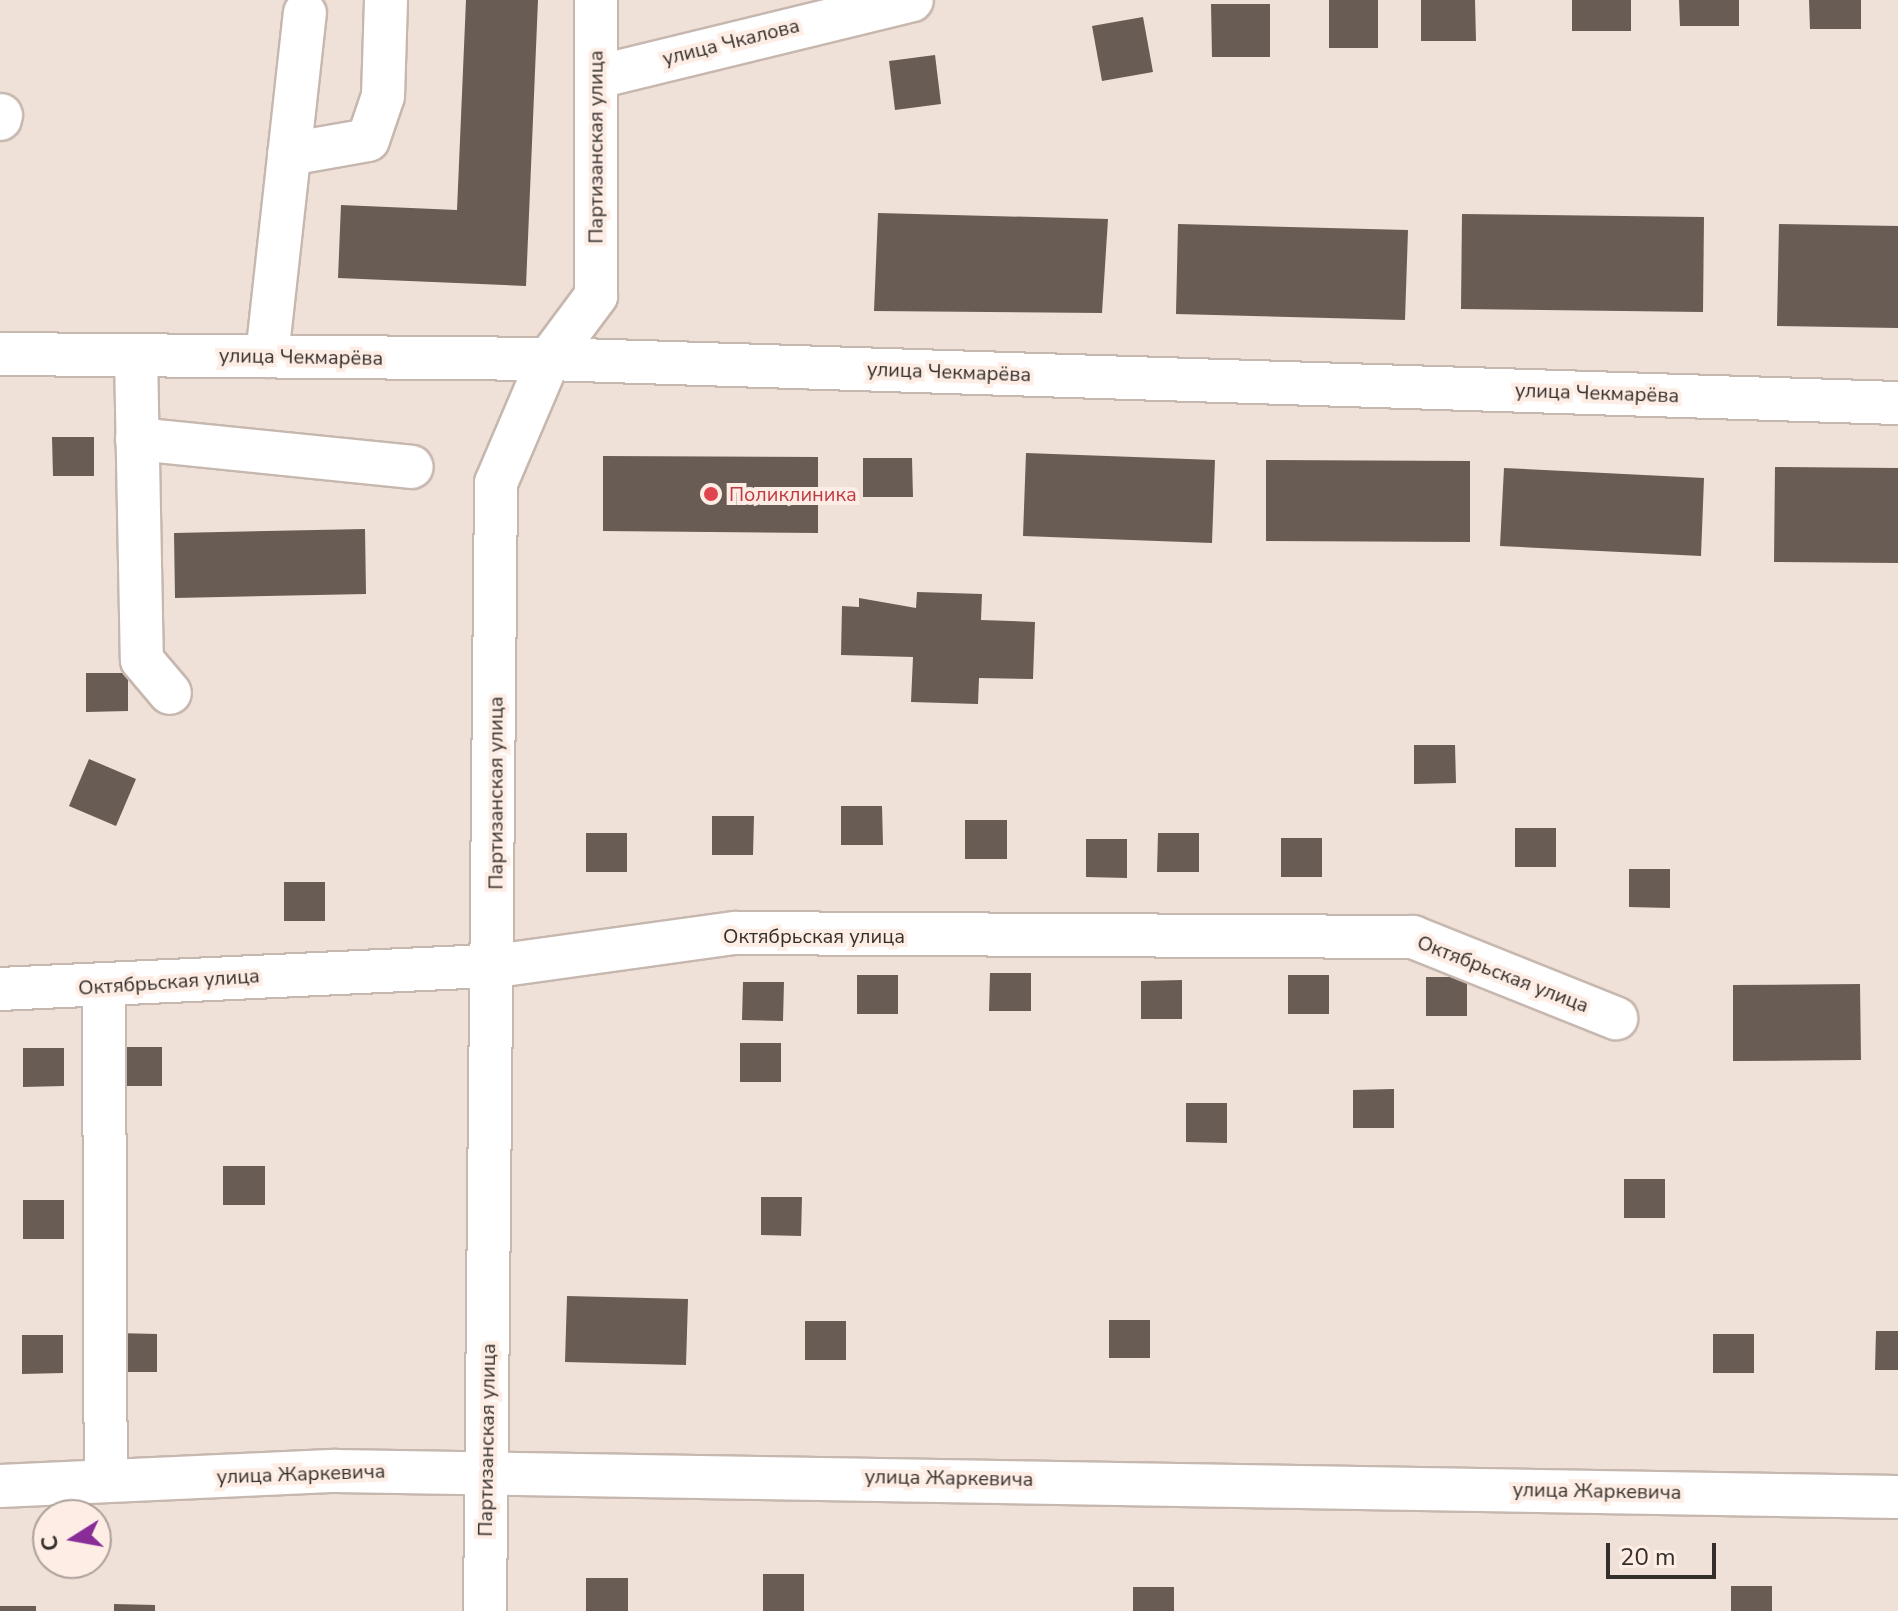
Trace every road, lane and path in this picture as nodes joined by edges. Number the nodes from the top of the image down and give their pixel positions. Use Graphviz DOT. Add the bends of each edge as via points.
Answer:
graph roads {
  1 [pos="386,0"];
  2 [pos="596,0"];
  3 [pos="912,0"];
  4 [pos="305,13"];
  5 [pos="597,77"];
  6 [pos="289,154"];
  7 [pos="0,354"];
  8 [pos="136,355"];
  9 [pos="267,356"];
  10 [pos="549,359"];
  11 [pos="1898,403"];
  12 [pos="137,439"];
  13 [pos="412,467"];
  14 [pos="170,693"];
  15 [pos="496,966"];
  16 [pos="0,989"];
  17 [pos="104,989"];
  18 [pos="1616,1018"];
  19 [pos="485,1472"];
  20 [pos="106,1481"];
  21 [pos="0,1486"];
  22 [pos="1898,1497"];
  23 [pos="485,1611"];
  1 -- 6 [label="street" via="383,96 368,140"];
  2 -- 5 [label="street, Партизанская улица"];
  3 -- 5 [label="street, улица Чкалова"];
  4 -- 6 [label="street"];
  5 -- 10 [label="street, Партизанская улица" via="596,296"];
  6 -- 9 [label="street"];
  7 -- 8 [label="street, улица Чекмарёва"];
  8 -- 9 [label="street, улица Чекмарёва"];
  8 -- 12 [label="street"];
  9 -- 10 [label="street, улица Чекмарёва"];
  10 -- 11 [label="street, улица Чекмарёва"];
  10 -- 15 [label="street, Партизанская улица" via="496,483"];
  12 -- 13 [label="street"];
  12 -- 14 [label="street" via="142,660"];
  15 -- 17 [label="street, Октябрьская улица"];
  15 -- 18 [label="street, Октябрьская улица" via="735,933 1413,937"];
  15 -- 19 [label="street, Партизанская улица"];
  16 -- 17 [label="street, Октябрьская улица"];
  17 -- 20 [label="street"];
  19 -- 20 [label="street, улица Жаркевича"];
  19 -- 22 [label="street, улица Жаркевича"];
  19 -- 23 [label="street, Партизанская улица"];
  20 -- 21 [label="street, улица Жаркевича"];
}
